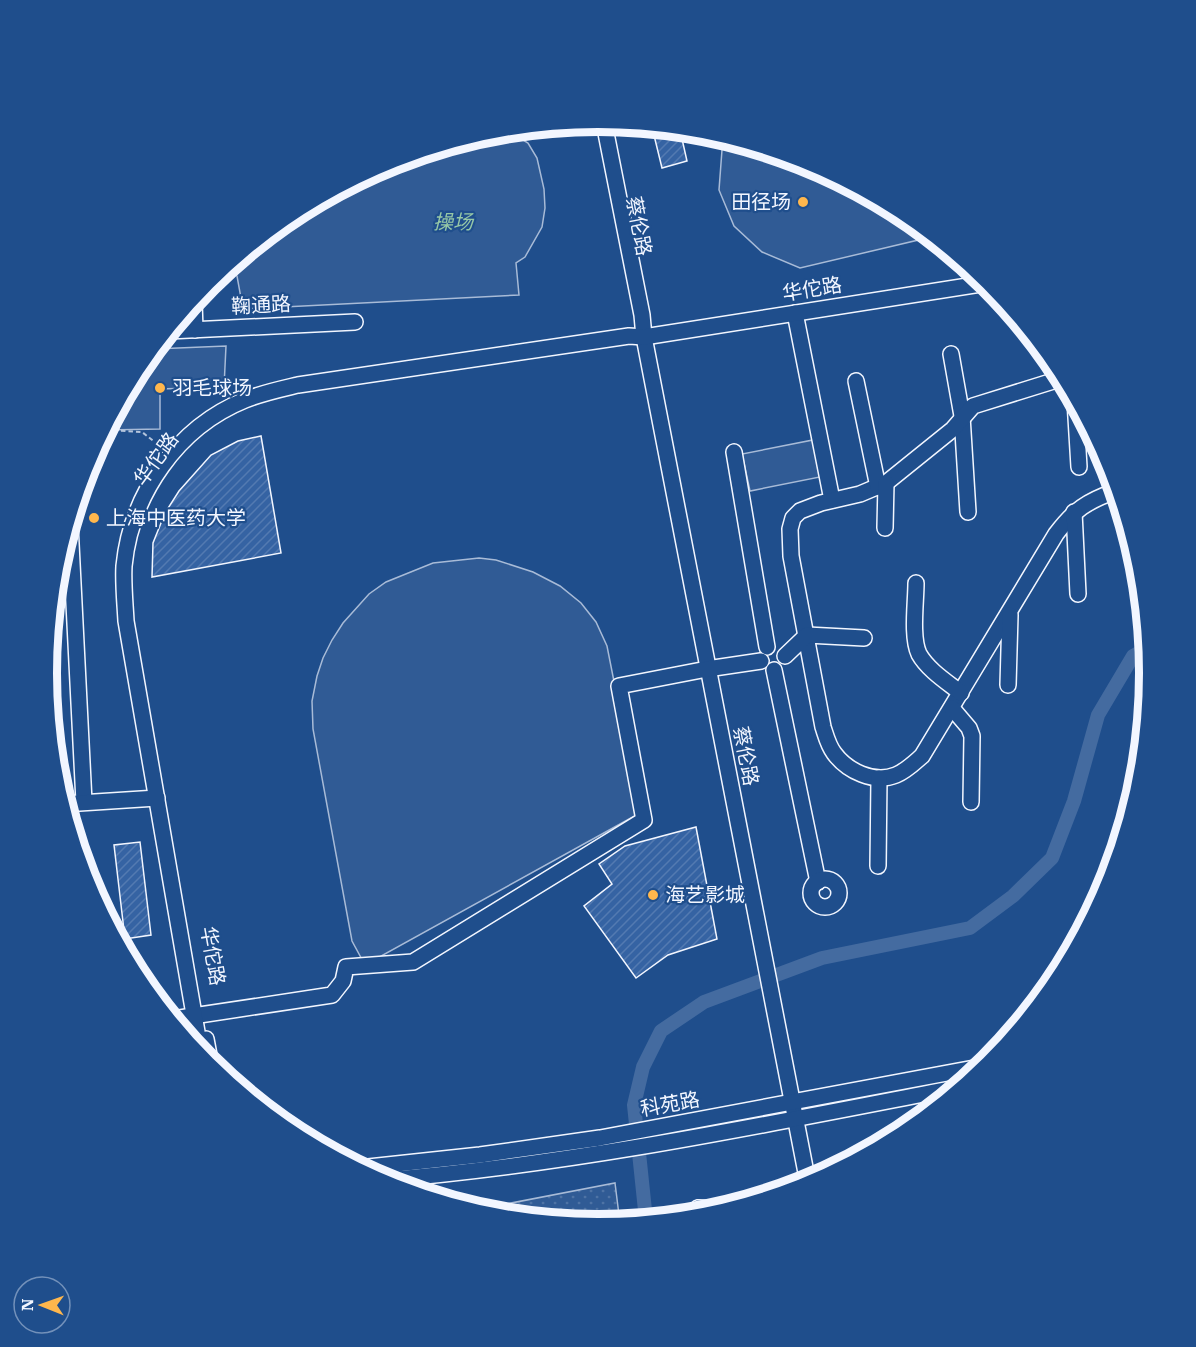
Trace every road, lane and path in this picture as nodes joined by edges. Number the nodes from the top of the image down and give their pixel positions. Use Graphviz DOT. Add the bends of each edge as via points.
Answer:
graph roads {
  1 [pos="599,132"];
  2 [pos="606,132"];
  3 [pos="974,285"];
  4 [pos="194,313"];
  5 [pos="795,313"];
  6 [pos="355,322"];
  7 [pos="195,330"];
  8 [pos="180,331"];
  9 [pos="644,337"];
  10 [pos="951,354"];
  11 [pos="856,381"];
  12 [pos="1053,381"];
  13 [pos="962,416"];
  14 [pos="1076,420"];
  15 [pos="115,430"];
  16 [pos="734,452"];
  17 [pos="170,455"];
  18 [pos="1078,467"];
  19 [pos="882,485"];
  20 [pos="1108,494"];
  21 [pos="832,500"];
  22 [pos="968,512"];
  23 [pos="1074,512"];
  24 [pos="885,528"];
  25 [pos="71,549"];
  26 [pos="916,583"];
  27 [pos="1078,594"];
  28 [pos="1010,612"];
  29 [pos="807,635"];
  30 [pos="864,638"];
  31 [pos="767,659"];
  32 [pos="707,669"];
  33 [pos="1008,685"];
  34 [pos="961,693"];
  35 [pos="952,708"];
  36 [pos="879,778"];
  37 [pos="157,798"];
  38 [pos="84,802"];
  39 [pos="971,802"];
  40 [pos="73,804"];
  41 [pos="878,866"];
  42 [pos="818,882"];
  43 [pos="198,1016"];
  44 [pos="181,1018"];
  45 [pos="200,1040"];
  46 [pos="206,1046"];
  47 [pos="965,1071"];
  48 [pos="944,1089"];
  49 [pos="794,1111"];
  50 [pos="601,1146"];
  51 [pos="375,1166"];
  52 [pos="806,1173"];
  53 [pos="403,1178"];
  1 -- 9 [label="street, 蔡伦路" via="637,324"];
  2 -- 9 [label="street, 蔡伦路"];
  3 -- 5 [label="street, 华佗路"];
  4 -- 7 [label="street"];
  5 -- 9 [label="street, 华佗路"];
  5 -- 21 [label="street"];
  6 -- 7 [label="street, 鞠通路"];
  7 -- 8 [label="street, 鞠通路"];
  9 -- 17 [label="street, 华佗路" via="629,336 267,392 217,414"];
  9 -- 32 [label="street, 蔡伦路"];
  9 -- 43 [label="street, 华佗路" via="631,344 270,400 229,416 206,431 167,472 142,520 132,567 132,592"];
  10 -- 13 [label="street"];
  11 -- 19 [label="street"];
  12 -- 13 [label="street" via="980,403"];
  13 -- 19 [label="street" via="953,429"];
  13 -- 22 [label="street"];
  14 -- 18 [label="street"];
  15 -- 17 [label="path" via="142,432"];
  16 -- 31 [label="street"];
  17 -- 37 [label="street, 华佗路" via="134,518 124,566 126,621"];
  19 -- 21 [label="street"];
  19 -- 24 [label="street"];
  20 -- 23 [label="street"];
  21 -- 29 [label="street" via="800,511 790,529 791,556"];
  23 -- 27 [label="street"];
  23 -- 28 [label="street" via="1056,534"];
  25 -- 38 [label="street"];
  26 -- 34 [label="street" via="915,637 919,654"];
  28 -- 33 [label="street"];
  28 -- 34 [label="street"];
  29 -- 30 [label="street"];
  29 -- 31 [label="street" via="784,656 783,664"];
  29 -- 36 [label="street" via="827,741 843,763"];
  31 -- 32 [label="street"];
  31 -- 42 [label="street"];
  32 -- 43 [label="street" via="619,686 644,820 413,962 346,968 343,981 332,995"];
  32 -- 49 [label="street, 蔡伦路"];
  34 -- 35 [label="street"];
  35 -- 36 [label="street" via="922,756 896,775"];
  35 -- 39 [label="street" via="972,736"];
  36 -- 41 [label="street"];
  37 -- 38 [label="street"];
  37 -- 43 [label="street, 华佗路"];
  38 -- 40 [label="street"];
  43 -- 44 [label="street"];
  43 -- 45 [label="street, 华佗路"];
  43 -- 46 [label="street, 华佗路"];
  47 -- 49 [label="street, 科苑路"];
  48 -- 49 [label="street, 科苑路"];
  49 -- 50 [label="street, 科苑路"];
  49 -- 52 [label="street, 蔡伦路"];
  50 -- 51 [label="street, 科苑路"];
  50 -- 53 [label="street, 科苑路" via="482,1170"];
}
